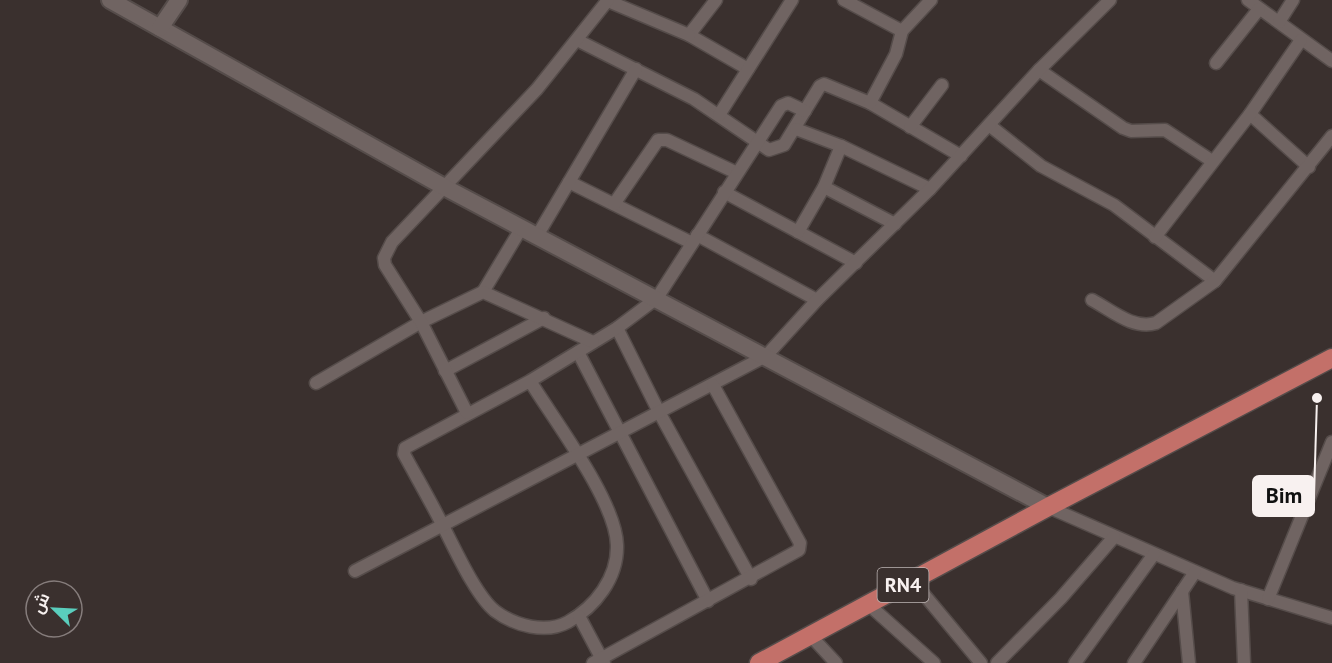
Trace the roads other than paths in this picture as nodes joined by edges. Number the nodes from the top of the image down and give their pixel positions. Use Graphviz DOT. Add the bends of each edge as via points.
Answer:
graph roads {
  1 [pos="110,0"];
  2 [pos="179,0"];
  3 [pos="716,0"];
  4 [pos="792,0"];
  5 [pos="844,0"];
  6 [pos="931,0"];
  7 [pos="1110,0"];
  8 [pos="1248,0"];
  9 [pos="1293,0"];
  10 [pos="608,1"];
  11 [pos="1259,9"];
  12 [pos="1279,22"];
  13 [pos="160,28"];
  14 [pos="902,32"];
  15 [pos="689,35"];
  16 [pos="1301,40"];
  17 [pos="579,41"];
  18 [pos="1330,56"];
  19 [pos="1216,63"];
  20 [pos="636,69"];
  21 [pos="748,69"];
  22 [pos="1039,69"];
  23 [pos="942,85"];
  24 [pos="870,103"];
  25 [pos="805,111"];
  26 [pos="1250,114"];
  27 [pos="719,115"];
  28 [pos="988,125"];
  29 [pos="910,126"];
  30 [pos="796,129"];
  31 [pos="1332,136"];
  32 [pos="756,144"];
  33 [pos="841,146"];
  34 [pos="961,156"];
  35 [pos="1212,161"];
  36 [pos="1309,167"];
  37 [pos="737,173"];
  38 [pos="569,182"];
  39 [pos="824,187"];
  40 [pos="446,188"];
  41 [pos="930,189"];
  42 [pos="724,192"];
  43 [pos="614,204"];
  44 [pos="895,224"];
  45 [pos="522,227"];
  46 [pos="798,232"];
  47 [pos="537,236"];
  48 [pos="1155,237"];
  49 [pos="694,239"];
  50 [pos="856,263"];
  51 [pos="1215,281"];
  52 [pos="483,292"];
  53 [pos="657,298"];
  54 [pos="817,300"];
  55 [pos="1092,300"];
  56 [pos="544,318"];
  57 [pos="421,322"];
  58 [pos="617,328"];
  59 [pos="593,342"];
  60 [pos="578,352"];
  61 [pos="766,356"];
  62 [pos="1332,358"];
  63 [pos="445,371"];
  64 [pos="530,381"];
  65 [pos="316,383"];
  66 [pos="713,385"];
  67 [pos="659,412"];
  68 [pos="467,413"];
  69 [pos="619,433"];
  70 [pos="1332,442"];
  71 [pos="577,456"];
  72 [pos="1047,507"];
  73 [pos="443,526"];
  74 [pos="1114,537"];
  75 [pos="1154,554"];
  76 [pos="355,571"];
  77 [pos="1195,572"];
  78 [pos="751,579"];
  79 [pos="912,580"];
  80 [pos="1241,590"];
  81 [pos="1182,591"];
  82 [pos="1268,598"];
  83 [pos="708,601"];
  84 [pos="868,604"];
  85 [pos="579,616"];
  86 [pos="1332,618"];
  87 [pos="810,635"];
  88 [pos="783,658"];
  89 [pos="600,661"];
  90 [pos="759,663"];
  91 [pos="836,663"];
  92 [pos="934,663"];
  93 [pos="981,663"];
  94 [pos="997,663"];
  95 [pos="1075,663"];
  96 [pos="1134,663"];
  97 [pos="1190,663"];
  98 [pos="1244,663"];
  1 -- 13 [label="street"];
  2 -- 13 [label="street"];
  3 -- 15 [label="street"];
  4 -- 21 [label="street"];
  5 -- 14 [label="street"];
  6 -- 14 [label="street"];
  7 -- 22 [label="street"];
  8 -- 11 [label="street"];
  9 -- 12 [label="street"];
  10 -- 15 [label="street"];
  10 -- 17 [label="street"];
  11 -- 12 [label="street"];
  11 -- 19 [label="street"];
  12 -- 16 [label="street"];
  13 -- 40 [label="street"];
  14 -- 24 [label="street" via="896,54"];
  15 -- 21 [label="street"];
  16 -- 18 [label="street"];
  16 -- 26 [label="street"];
  17 -- 20 [label="street"];
  17 -- 40 [label="street"];
  20 -- 27 [label="street"];
  20 -- 38 [label="street"];
  21 -- 27 [label="street"];
  22 -- 28 [label="street"];
  22 -- 35 [label="street" via="1123,128 1165,130"];
  23 -- 29 [label="street"];
  24 -- 25 [label="street" via="821,84"];
  24 -- 29 [label="street"];
  25 -- 30 [label="street"];
  25 -- 32 [label="street" via="783,103"];
  26 -- 35 [label="street"];
  26 -- 36 [label="street"];
  27 -- 32 [label="street"];
  28 -- 34 [label="street"];
  28 -- 48 [label="street" via="1041,166 1114,205"];
  29 -- 34 [label="street"];
  30 -- 32 [label="street" via="779,149 769,150"];
  30 -- 33 [label="street"];
  31 -- 36 [label="street"];
  32 -- 37 [label="street"];
  33 -- 39 [label="street"];
  33 -- 41 [label="street"];
  34 -- 41 [label="street"];
  35 -- 48 [label="street"];
  36 -- 51 [label="street"];
  37 -- 42 [label="street"];
  37 -- 43 [label="street" via="667,140 658,140"];
  38 -- 43 [label="street"];
  38 -- 47 [label="street"];
  39 -- 44 [label="street"];
  39 -- 46 [label="street"];
  40 -- 45 [label="street"];
  40 -- 57 [label="street" via="392,242 384,258"];
  41 -- 44 [label="street"];
  42 -- 46 [label="street"];
  42 -- 49 [label="street"];
  43 -- 49 [label="street"];
  44 -- 50 [label="street"];
  45 -- 47 [label="street"];
  45 -- 52 [label="street"];
  46 -- 50 [label="street"];
  47 -- 53 [label="street"];
  48 -- 51 [label="street"];
  49 -- 53 [label="street"];
  49 -- 54 [label="street"];
  50 -- 54 [label="street"];
  51 -- 55 [label="street" via="1148,325 1133,323"];
  52 -- 56 [label="street"];
  52 -- 57 [label="street"];
  53 -- 58 [label="street"];
  53 -- 61 [label="street"];
  54 -- 61 [label="street"];
  56 -- 59 [label="street"];
  56 -- 63 [label="street"];
  57 -- 63 [label="street"];
  57 -- 65 [label="street"];
  58 -- 59 [label="street"];
  58 -- 67 [label="street"];
  59 -- 60 [label="street"];
  60 -- 64 [label="street"];
  60 -- 69 [label="street"];
  61 -- 66 [label="street"];
  61 -- 72 [label="street"];
  62 -- 72 [label="main road, RN4"];
  63 -- 68 [label="street"];
  64 -- 68 [label="street"];
  64 -- 71 [label="street"];
  66 -- 67 [label="street"];
  66 -- 78 [label="street" via="800,543 797,553"];
  67 -- 69 [label="street"];
  67 -- 78 [label="street"];
  68 -- 73 [label="street" via="405,448 404,454"];
  69 -- 71 [label="street"];
  69 -- 83 [label="street"];
  70 -- 82 [label="street"];
  71 -- 73 [label="street"];
  71 -- 85 [label="street" via="613,524 617,546 599,598"];
  72 -- 74 [label="street"];
  72 -- 79 [label="main road, RN4"];
  73 -- 76 [label="street"];
  73 -- 85 [label="street" via="474,583 494,610 536,628 562,625"];
  74 -- 75 [label="street"];
  74 -- 94 [label="street"];
  75 -- 77 [label="street"];
  75 -- 95 [label="street"];
  77 -- 80 [label="street"];
  77 -- 81 [label="street"];
  78 -- 83 [label="street"];
  79 -- 84 [label="main road, RN4"];
  79 -- 93 [label="street"];
  80 -- 82 [label="street"];
  80 -- 98 [label="street"];
  81 -- 96 [label="street"];
  81 -- 97 [label="street"];
  82 -- 86 [label="street"];
  83 -- 89 [label="street"];
  84 -- 87 [label="main road, RN4"];
  84 -- 92 [label="street"];
  85 -- 89 [label="street"];
  87 -- 88 [label="main road, RN4"];
  87 -- 91 [label="street"];
  88 -- 90 [label="main road, RN4"];
}
